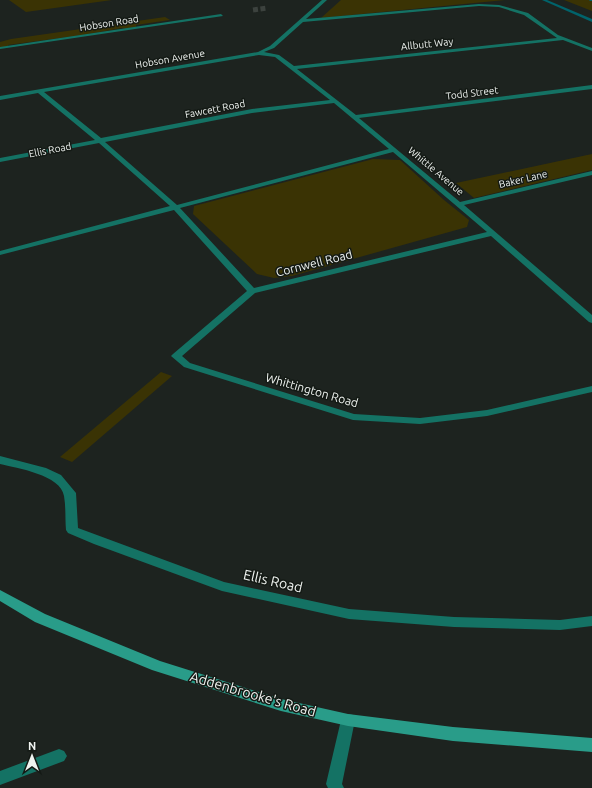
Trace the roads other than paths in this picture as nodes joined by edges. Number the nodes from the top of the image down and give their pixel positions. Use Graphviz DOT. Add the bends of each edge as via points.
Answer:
graph roads {
  1 [pos="325,0"];
  2 [pos="221,15"];
  3 [pos="303,21"];
  4 [pos="563,38"];
  5 [pos="0,48"];
  6 [pos="592,50"];
  7 [pos="259,53"];
  8 [pos="293,68"];
  9 [pos="592,87"];
  10 [pos="39,91"];
  11 [pos="0,98"];
  12 [pos="335,101"];
  13 [pos="355,117"];
  14 [pos="100,141"];
  15 [pos="393,150"];
  16 [pos="0,160"];
  17 [pos="592,173"];
  18 [pos="459,204"];
  19 [pos="175,207"];
  20 [pos="492,233"];
  21 [pos="0,252"];
  22 [pos="252,291"];
  23 [pos="592,320"];
  24 [pos="592,389"];
  25 [pos="0,460"];
  26 [pos="0,595"];
  27 [pos="592,621"];
  28 [pos="348,720"];
  29 [pos="592,745"];
  30 [pos="59,756"];
  31 [pos="0,778"];
  32 [pos="336,788"];
  1 -- 3 [label="street, Hobson Avenue"];
  2 -- 5 [label="street, Hobson Road"];
  3 -- 4 [label="street" via="493,5 526,14 556,36"];
  3 -- 7 [label="street, Hobson Avenue" via="272,47"];
  4 -- 6 [label="street"];
  4 -- 8 [label="street, Allbutt Way"];
  7 -- 8 [label="street, Whittle Avenue" via="278,56"];
  7 -- 10 [label="street, Hobson Avenue"];
  8 -- 12 [label="street, Whittle Avenue"];
  9 -- 13 [label="street, Todd Street"];
  10 -- 11 [label="street, Hobson Avenue"];
  10 -- 14 [label="street"];
  12 -- 13 [label="street, Whittle Avenue"];
  12 -- 14 [label="street, Fawcett Road" via="252,111"];
  13 -- 15 [label="street, Whittle Avenue"];
  14 -- 16 [label="street, Ellis Road"];
  14 -- 19 [label="street"];
  15 -- 18 [label="street, Whittle Avenue"];
  15 -- 19 [label="street"];
  17 -- 18 [label="street, Baker Lane"];
  18 -- 20 [label="street, Whittle Avenue"];
  19 -- 21 [label="street"];
  19 -- 22 [label="street"];
  20 -- 22 [label="street, Cornwell Road"];
  20 -- 23 [label="street, Whittle Avenue"];
  22 -- 24 [label="street, Whittington Road" via="176,356 187,365 353,416 420,421 487,413"];
  25 -- 27 [label="street, Ellis Road" via="42,470 57,478 70,493 72,530 222,586 349,614 454,622 560,625"];
  26 -- 28 [label="street, Addenbrooke's Road" via="40,618 157,666 281,705"];
  28 -- 29 [label="street, Addenbrooke's Road" via="453,734"];
  28 -- 32 [label="street" via="334,784"];
  30 -- 31 [label="street"];
}
